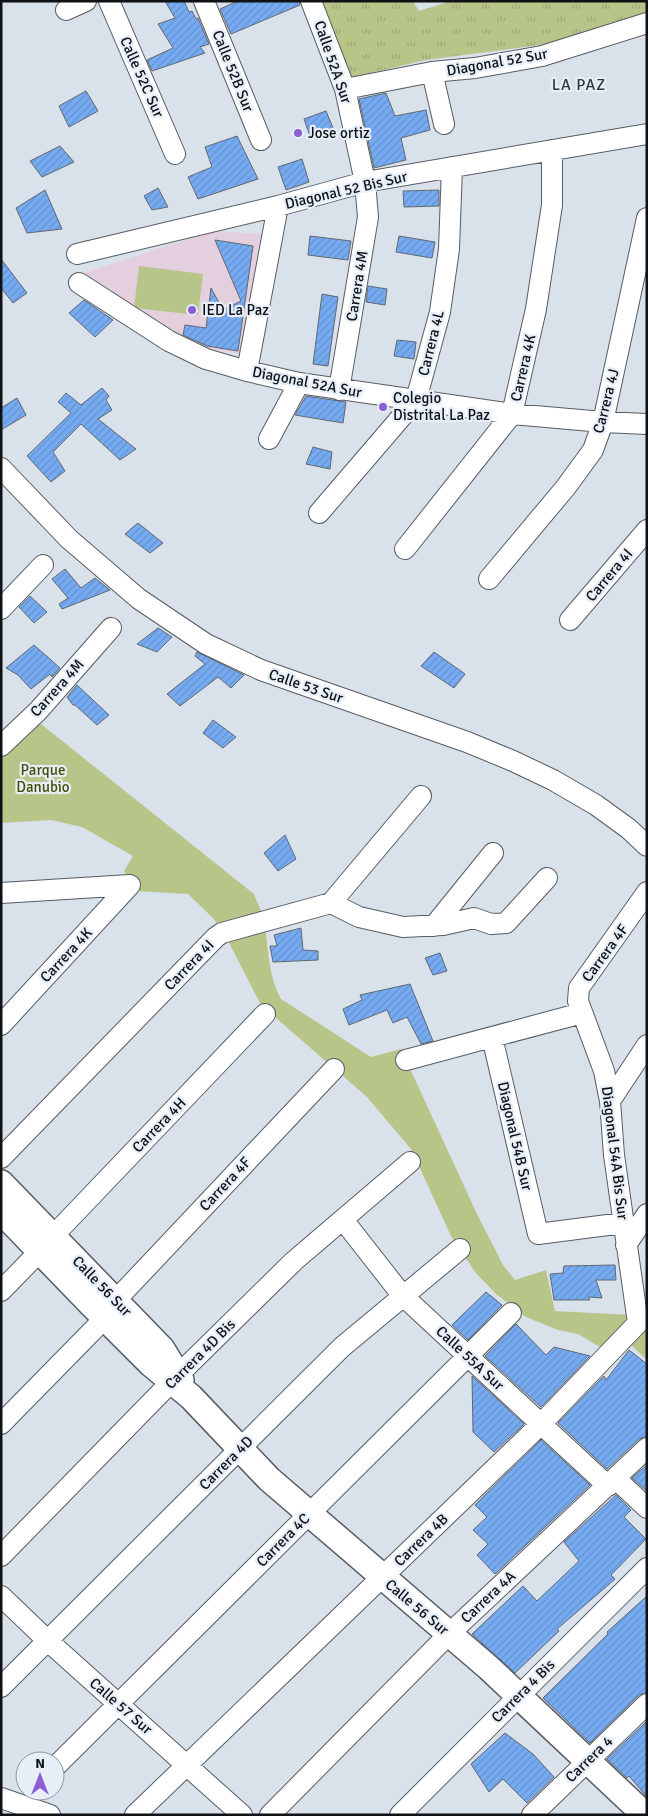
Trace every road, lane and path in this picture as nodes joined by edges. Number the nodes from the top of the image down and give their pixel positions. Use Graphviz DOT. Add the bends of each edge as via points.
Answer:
graph roads {
  1 [pos="86,1"];
  2 [pos="109,1"];
  3 [pos="204,1"];
  4 [pos="311,1"];
  5 [pos="66,10"];
  6 [pos="647,23"];
  7 [pos="432,72"];
  8 [pos="345,89"];
  9 [pos="444,124"];
  10 [pos="647,134"];
  11 [pos="261,140"];
  12 [pos="552,150"];
  13 [pos="175,154"];
  14 [pos="452,167"];
  15 [pos="365,182"];
  16 [pos="278,206"];
  17 [pos="647,218"];
  18 [pos="77,254"];
  19 [pos="79,283"];
  20 [pos="247,371"];
  21 [pos="299,383"];
  22 [pos="339,390"];
  23 [pos="416,400"];
  24 [pos="512,414"];
  25 [pos="603,422"];
  26 [pos="647,424"];
  27 [pos="269,439"];
  28 [pos="1,468"];
  29 [pos="319,514"];
  30 [pos="647,530"];
  31 [pos="405,549"];
  32 [pos="43,565"];
  33 [pos="489,579"];
  34 [pos="1,609"];
  35 [pos="570,620"];
  36 [pos="111,628"];
  37 [pos="1,746"];
  38 [pos="421,796"];
  39 [pos="647,846"];
  40 [pos="493,853"];
  41 [pos="547,878"];
  42 [pos="647,892"];
  43 [pos="1,893"];
  44 [pos="331,903"];
  45 [pos="434,926"];
  46 [pos="579,988"];
  47 [pos="582,1013"];
  48 [pos="265,1014"];
  49 [pos="1,1025"];
  50 [pos="492,1037"];
  51 [pos="647,1045"];
  52 [pos="406,1060"];
  53 [pos="334,1069"];
  54 [pos="610,1100"];
  55 [pos="1,1158"];
  56 [pos="410,1162"];
  57 [pos="1,1183"];
  58 [pos="1,1211"];
  59 [pos="647,1214"];
  60 [pos="344,1221"];
  61 [pos="624,1223"];
  62 [pos="46,1244"];
  63 [pos="626,1245"];
  64 [pos="460,1249"];
  65 [pos="1,1291"];
  66 [pos="402,1296"];
  67 [pos="110,1309"];
  68 [pos="511,1313"];
  69 [pos="643,1324"];
  70 [pos="469,1356"];
  71 [pos="175,1378"];
  72 [pos="1,1424"];
  73 [pos="540,1424"];
  74 [pos="240,1448"];
  75 [pos="647,1448"];
  76 [pos="612,1482"];
  77 [pos="647,1508"];
  78 [pos="309,1515"];
  79 [pos="1,1556"];
  80 [pos="647,1568"];
  81 [pos="382,1577"];
  82 [pos="1,1596"];
  83 [pos="449,1634"];
  84 [pos="48,1641"];
  85 [pos="1,1687"];
  86 [pos="518,1696"];
  87 [pos="118,1704"];
  88 [pos="647,1704"];
  89 [pos="65,1757"];
  90 [pos="588,1760"];
  91 [pos="187,1764"];
  92 [pos="1,1798"];
  93 [pos="50,1815"];
  94 [pos="135,1815"];
  95 [pos="242,1815"];
  96 [pos="270,1815"];
  97 [pos="400,1815"];
  98 [pos="532,1815"];
  99 [pos="646,1815"];
  1 -- 5 [label="street"];
  2 -- 13 [label="street, Calle 52C Sur"];
  3 -- 11 [label="street, Calle 52B Sur"];
  4 -- 8 [label="street, Calle 52A Sur"];
  6 -- 7 [label="street, Diagonal 52 Sur" via="542,56"];
  7 -- 8 [label="street, Diagonal 52 Sur"];
  7 -- 9 [label="street"];
  8 -- 15 [label="street, Calle 52A Sur"];
  10 -- 12 [label="street, Diagonal 52 Bis Sur"];
  12 -- 14 [label="street, Diagonal 52 Bis Sur"];
  12 -- 24 [label="street, Carrera 4K" via="552,205 536,309"];
  14 -- 15 [label="street, Diagonal 52 Bis Sur"];
  14 -- 23 [label="street, Carrera 4L" via="449,249 440,312"];
  15 -- 16 [label="street, Diagonal 52 Bis Sur"];
  15 -- 22 [label="street, Carrera 4M" via="368,218"];
  16 -- 18 [label="street, Diagonal 52 Bis Sur"];
  16 -- 20 [label="street"];
  17 -- 25 [label="street, Carrera 4J"];
  19 -- 20 [label="street, Diagonal 52A Sur" via="169,341 206,360"];
  20 -- 21 [label="street, Diagonal 52A Sur"];
  21 -- 22 [label="street, Diagonal 52A Sur"];
  21 -- 27 [label="street"];
  22 -- 23 [label="street, Diagonal 52A Sur"];
  23 -- 24 [label="street, Diagonal 52A Sur"];
  23 -- 29 [label="street, Carrera 4L"];
  24 -- 25 [label="street, Diagonal 52A Sur"];
  24 -- 31 [label="street, Carrera 4K"];
  25 -- 26 [label="street, Diagonal 52A Sur"];
  25 -- 33 [label="street, Carrera 4J" via="593,450"];
  28 -- 39 [label="street, Calle 53 Sur" via="69,539 139,599 206,644 261,670 513,761 596,805"];
  30 -- 35 [label="street, Carrera 4I"];
  32 -- 34 [label="street"];
  36 -- 37 [label="street, Carrera 4M" via="38,711"];
  38 -- 44 [label="street"];
  40 -- 45 [label="street"];
  41 -- 45 [label="street" via="506,923 491,924 474,918"];
  42 -- 46 [label="street, Carrera 4F"];
  43 -- 49 [label="street, Carrera 4K" via="130,885"];
  44 -- 45 [label="street" via="358,917 403,926"];
  44 -- 55 [label="street, Carrera 4I" via="216,937"];
  46 -- 47 [label="street, Diagonal 54A Bis Sur"];
  47 -- 50 [label="street"];
  47 -- 54 [label="street, Diagonal 54A Bis Sur" via="604,1072"];
  48 -- 62 [label="street, Carrera 4H"];
  50 -- 52 [label="street"];
  50 -- 61 [label="street, Diagonal 54B Sur" via="538,1234"];
  51 -- 54 [label="street"];
  53 -- 67 [label="street, Carrera 4F"];
  54 -- 61 [label="street, Diagonal 54A Bis Sur"];
  56 -- 60 [label="street, Carrera 4D Bis"];
  57 -- 62 [label="street, Calle 56 Sur"];
  58 -- 62 [label="street, Calle 56 Sur"];
  59 -- 63 [label="street"];
  60 -- 66 [label="street, Calle 55A Sur"];
  60 -- 71 [label="street, Carrera 4D Bis" via="294,1261"];
  61 -- 63 [label="street, Diagonal 54A Bis Sur"];
  62 -- 65 [label="street, Carrera 4H"];
  62 -- 67 [label="street, Calle 56 Sur"];
  63 -- 69 [label="street, Diagonal 54A Bis Sur"];
  64 -- 66 [label="street, Carrera 4D"];
  66 -- 70 [label="street, Calle 55A Sur"];
  66 -- 74 [label="street, Carrera 4D" via="342,1347"];
  67 -- 71 [label="street, Calle 56 Sur" via="151,1364"];
  67 -- 72 [label="street, Carrera 4F"];
  68 -- 70 [label="street, Carrera 4C"];
  69 -- 73 [label="street, Carrera 4B"];
  70 -- 73 [label="street, Calle 55A Sur"];
  70 -- 78 [label="street, Carrera 4C"];
  71 -- 74 [label="street, Calle 56 Sur"];
  71 -- 79 [label="street, Carrera 4D Bis"];
  73 -- 76 [label="street, Calle 55A Sur"];
  73 -- 81 [label="street, Carrera 4B"];
  74 -- 78 [label="street, Calle 56 Sur"];
  74 -- 84 [label="street, Carrera 4D"];
  75 -- 76 [label="street, Carrera 4A"];
  76 -- 77 [label="street, Calle 55A Sur"];
  76 -- 83 [label="street, Carrera 4A"];
  78 -- 81 [label="street, Calle 56 Sur"];
  78 -- 87 [label="street, Carrera 4C"];
  80 -- 86 [label="street, Carrera 4 Bis"];
  81 -- 83 [label="street, Calle 56 Sur"];
  81 -- 91 [label="street, Carrera 4B"];
  82 -- 84 [label="street, Calle 57 Sur"];
  83 -- 86 [label="street, Calle 56 Sur"];
  83 -- 96 [label="street, Carrera 4A"];
  84 -- 85 [label="street, Carrera 4D"];
  84 -- 87 [label="street, Calle 57 Sur"];
  86 -- 90 [label="street, Calle 56 Sur"];
  86 -- 97 [label="street, Carrera 4 Bis"];
  87 -- 89 [label="street, Carrera 4C"];
  87 -- 91 [label="street, Calle 57 Sur"];
  88 -- 90 [label="street, Carrera 4"];
  90 -- 98 [label="street, Carrera 4"];
  90 -- 99 [label="street, Calle 56 Sur"];
  91 -- 94 [label="street, Carrera 4B"];
  91 -- 95 [label="street, Calle 57 Sur"];
  92 -- 93 [label="street"];
}
